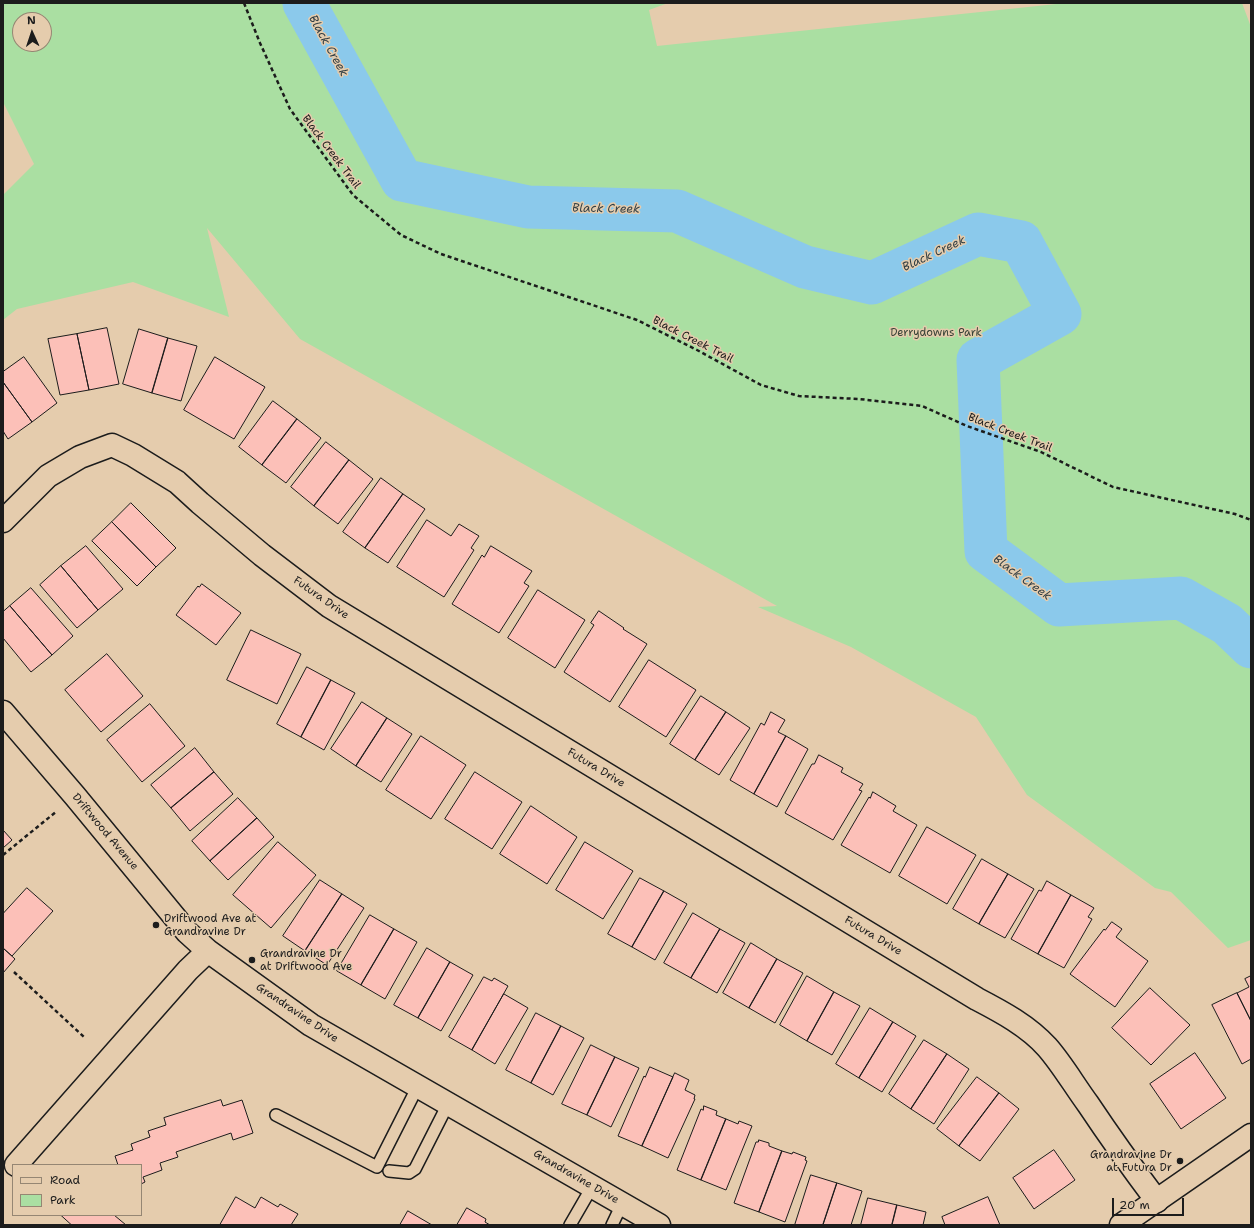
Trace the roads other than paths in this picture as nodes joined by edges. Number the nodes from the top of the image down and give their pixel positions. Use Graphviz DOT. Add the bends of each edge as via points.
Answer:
graph roads {
  1 [pos="3,521"];
  2 [pos="3,712"];
  3 [pos="208,951"];
  4 [pos="418,1086"];
  5 [pos="448,1104"];
  6 [pos="276,1115"];
  7 [pos="1251,1135"];
  8 [pos="17,1164"];
  9 [pos="12,1169"];
  10 [pos="389,1171"];
  11 [pos="3,1179"];
  12 [pos="592,1187"];
  13 [pos="1157,1201"];
  14 [pos="622,1204"];
  15 [pos="570,1225"];
  16 [pos="612,1225"];
  17 [pos="659,1225"];
  18 [pos="1121,1225"];
  1 -- 13 [label="street, Futura Drive" via="48,476 80,457 112,445 133,455 177,482 262,555 329,606 1028,1030 1046,1047"];
  2 -- 3 [label="street, Driftwood Avenue" via="187,932"];
  3 -- 4 [label="street, Grandravine Drive" via="311,1025"];
  3 -- 8 [label="street"];
  4 -- 5 [label="street, Grandravine Drive"];
  4 -- 6 [label="lane" via="377,1167"];
  5 -- 10 [label="lane" via="415,1169 409,1173"];
  5 -- 12 [label="street, Grandravine Drive"];
  7 -- 13 [label="street"];
  9 -- 11 [label="street"];
  12 -- 14 [label="street, Grandravine Drive"];
  12 -- 15 [label="lane"];
  13 -- 18 [label="street"];
  14 -- 16 [label="lane"];
  14 -- 17 [label="street, Grandravine Drive"];
}
